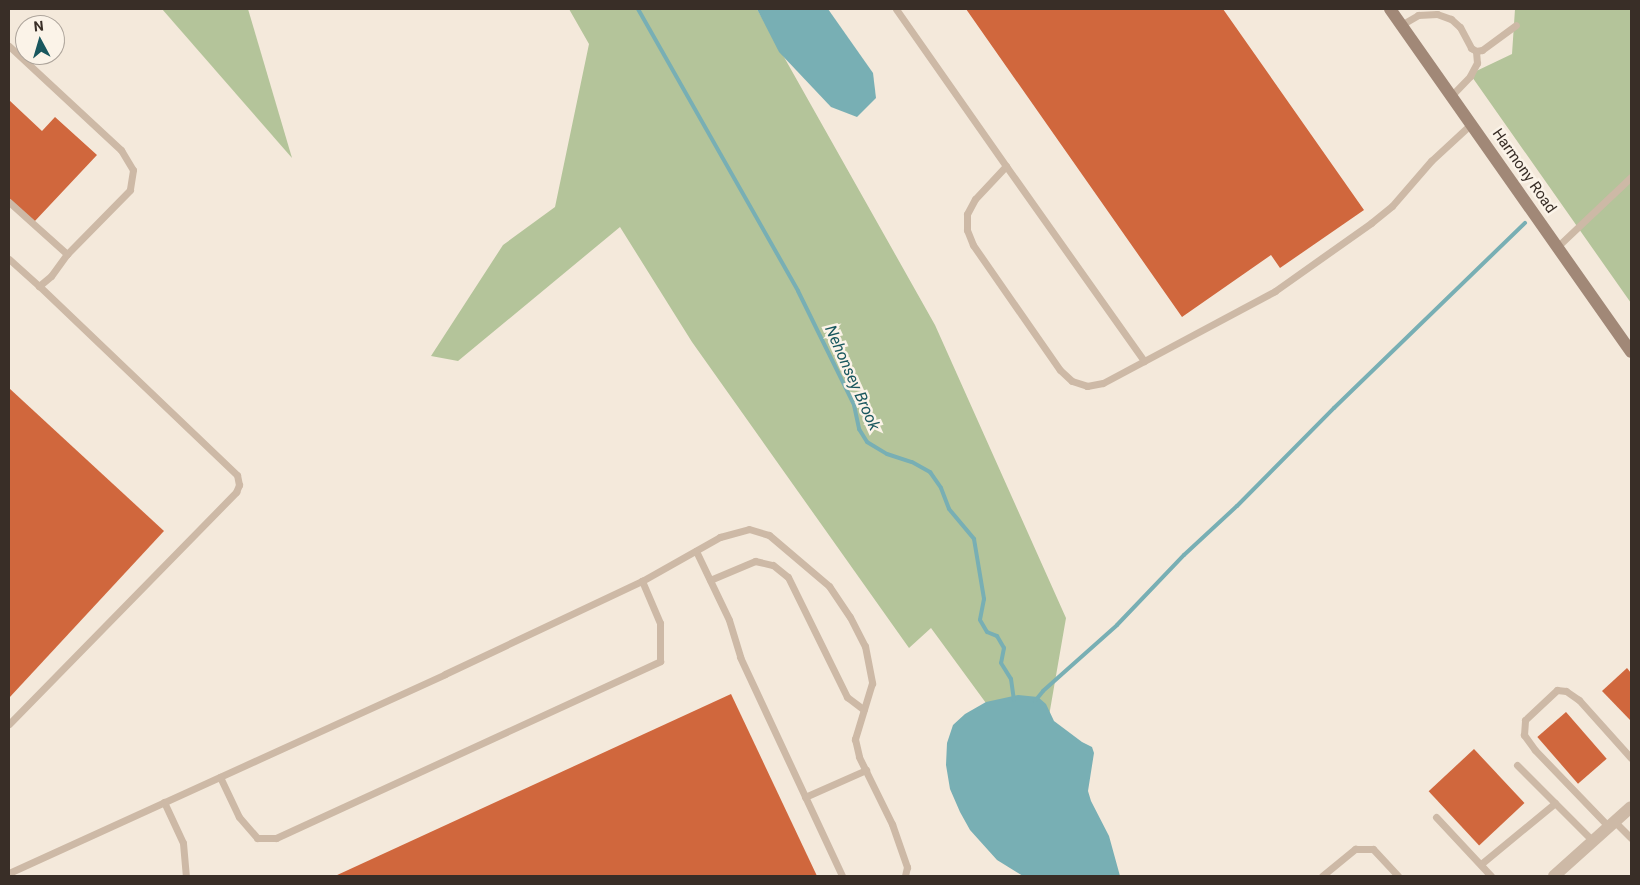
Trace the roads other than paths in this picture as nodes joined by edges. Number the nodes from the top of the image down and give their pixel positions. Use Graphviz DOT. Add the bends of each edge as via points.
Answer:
graph roads {
  1 [pos="896,9"];
  2 [pos="1390,9"];
  3 [pos="1401,25"];
  4 [pos="1516,25"];
  5 [pos="9,46"];
  6 [pos="1476,50"];
  7 [pos="1451,96"];
  8 [pos="1471,124"];
  9 [pos="1006,166"];
  10 [pos="1631,177"];
  11 [pos="9,202"];
  12 [pos="1557,247"];
  13 [pos="67,254"];
  14 [pos="9,259"];
  15 [pos="39,286"];
  16 [pos="1631,352"];
  17 [pos="1144,361"];
  18 [pos="696,551"];
  19 [pos="710,580"];
  20 [pos="642,581"];
  21 [pos="864,710"];
  22 [pos="9,724"];
  23 [pos="1631,758"];
  24 [pos="1517,765"];
  25 [pos="866,770"];
  26 [pos="220,777"];
  27 [pos="805,797"];
  28 [pos="164,802"];
  29 [pos="1555,803"];
  30 [pos="1631,807"];
  31 [pos="1436,817"];
  32 [pos="1612,824"];
  33 [pos="1631,838"];
  34 [pos="1593,841"];
  35 [pos="1481,864"];
  36 [pos="9,873"];
  37 [pos="1330,874"];
  38 [pos="186,876"];
  39 [pos="842,876"];
  40 [pos="904,876"];
  41 [pos="1322,876"];
  42 [pos="1398,876"];
  43 [pos="1491,876"];
  44 [pos="1554,876"];
  1 -- 9 [label="lane"];
  2 -- 3 [label="main road, Harmony Road"];
  3 -- 6 [label="lane" via="1418,15 1437,14 1451,19 1460,27 1471,48"];
  3 -- 7 [label="main road, Harmony Road"];
  4 -- 6 [label="lane" via="1482,50"];
  5 -- 13 [label="lane" via="121,150 133,170 130,190"];
  6 -- 7 [label="lane" via="1476,63 1470,76"];
  7 -- 8 [label="main road, Harmony Road"];
  8 -- 12 [label="main road, Harmony Road"];
  8 -- 17 [label="lane" via="1430,161 1392,206 1371,223 1275,291"];
  9 -- 17 [label="lane"];
  9 -- 17 [label="lane" via="975,199 967,214 967,230 973,245 1060,370 1072,381 1087,386 1104,383"];
  10 -- 12 [label="lane"];
  11 -- 13 [label="lane"];
  12 -- 16 [label="main road, Harmony Road"];
  13 -- 15 [label="lane"];
  14 -- 15 [label="lane"];
  15 -- 22 [label="lane" via="237,475 238,485 236,492"];
  18 -- 19 [label="lane"];
  18 -- 20 [label="lane"];
  18 -- 21 [label="lane" via="720,536 749,529 769,535 829,586 850,617 864,646 872,683"];
  19 -- 21 [label="lane" via="755,561 773,565 788,577 847,697"];
  19 -- 27 [label="lane" via="729,620 740,657"];
  20 -- 26 [label="lane"];
  20 -- 26 [label="lane" via="660,622 660,661 276,838 257,838 239,817"];
  21 -- 25 [label="lane" via="855,739"];
  23 -- 32 [label="lane" via="1579,700 1566,691 1557,690 1525,720 1524,734 1535,750"];
  24 -- 29 [label="lane"];
  25 -- 27 [label="lane"];
  25 -- 40 [label="lane" via="892,824 907,867"];
  26 -- 28 [label="lane"];
  27 -- 39 [label="lane"];
  28 -- 36 [label="lane"];
  28 -- 38 [label="lane" via="184,843"];
  29 -- 34 [label="lane"];
  29 -- 35 [label="lane"];
  30 -- 32 [label="street"];
  31 -- 35 [label="lane"];
  32 -- 33 [label="lane"];
  32 -- 34 [label="street"];
  34 -- 44 [label="street"];
  35 -- 43 [label="lane"];
  37 -- 41 [label="lane"];
  37 -- 42 [label="lane" via="1355,850 1374,849"];
}
